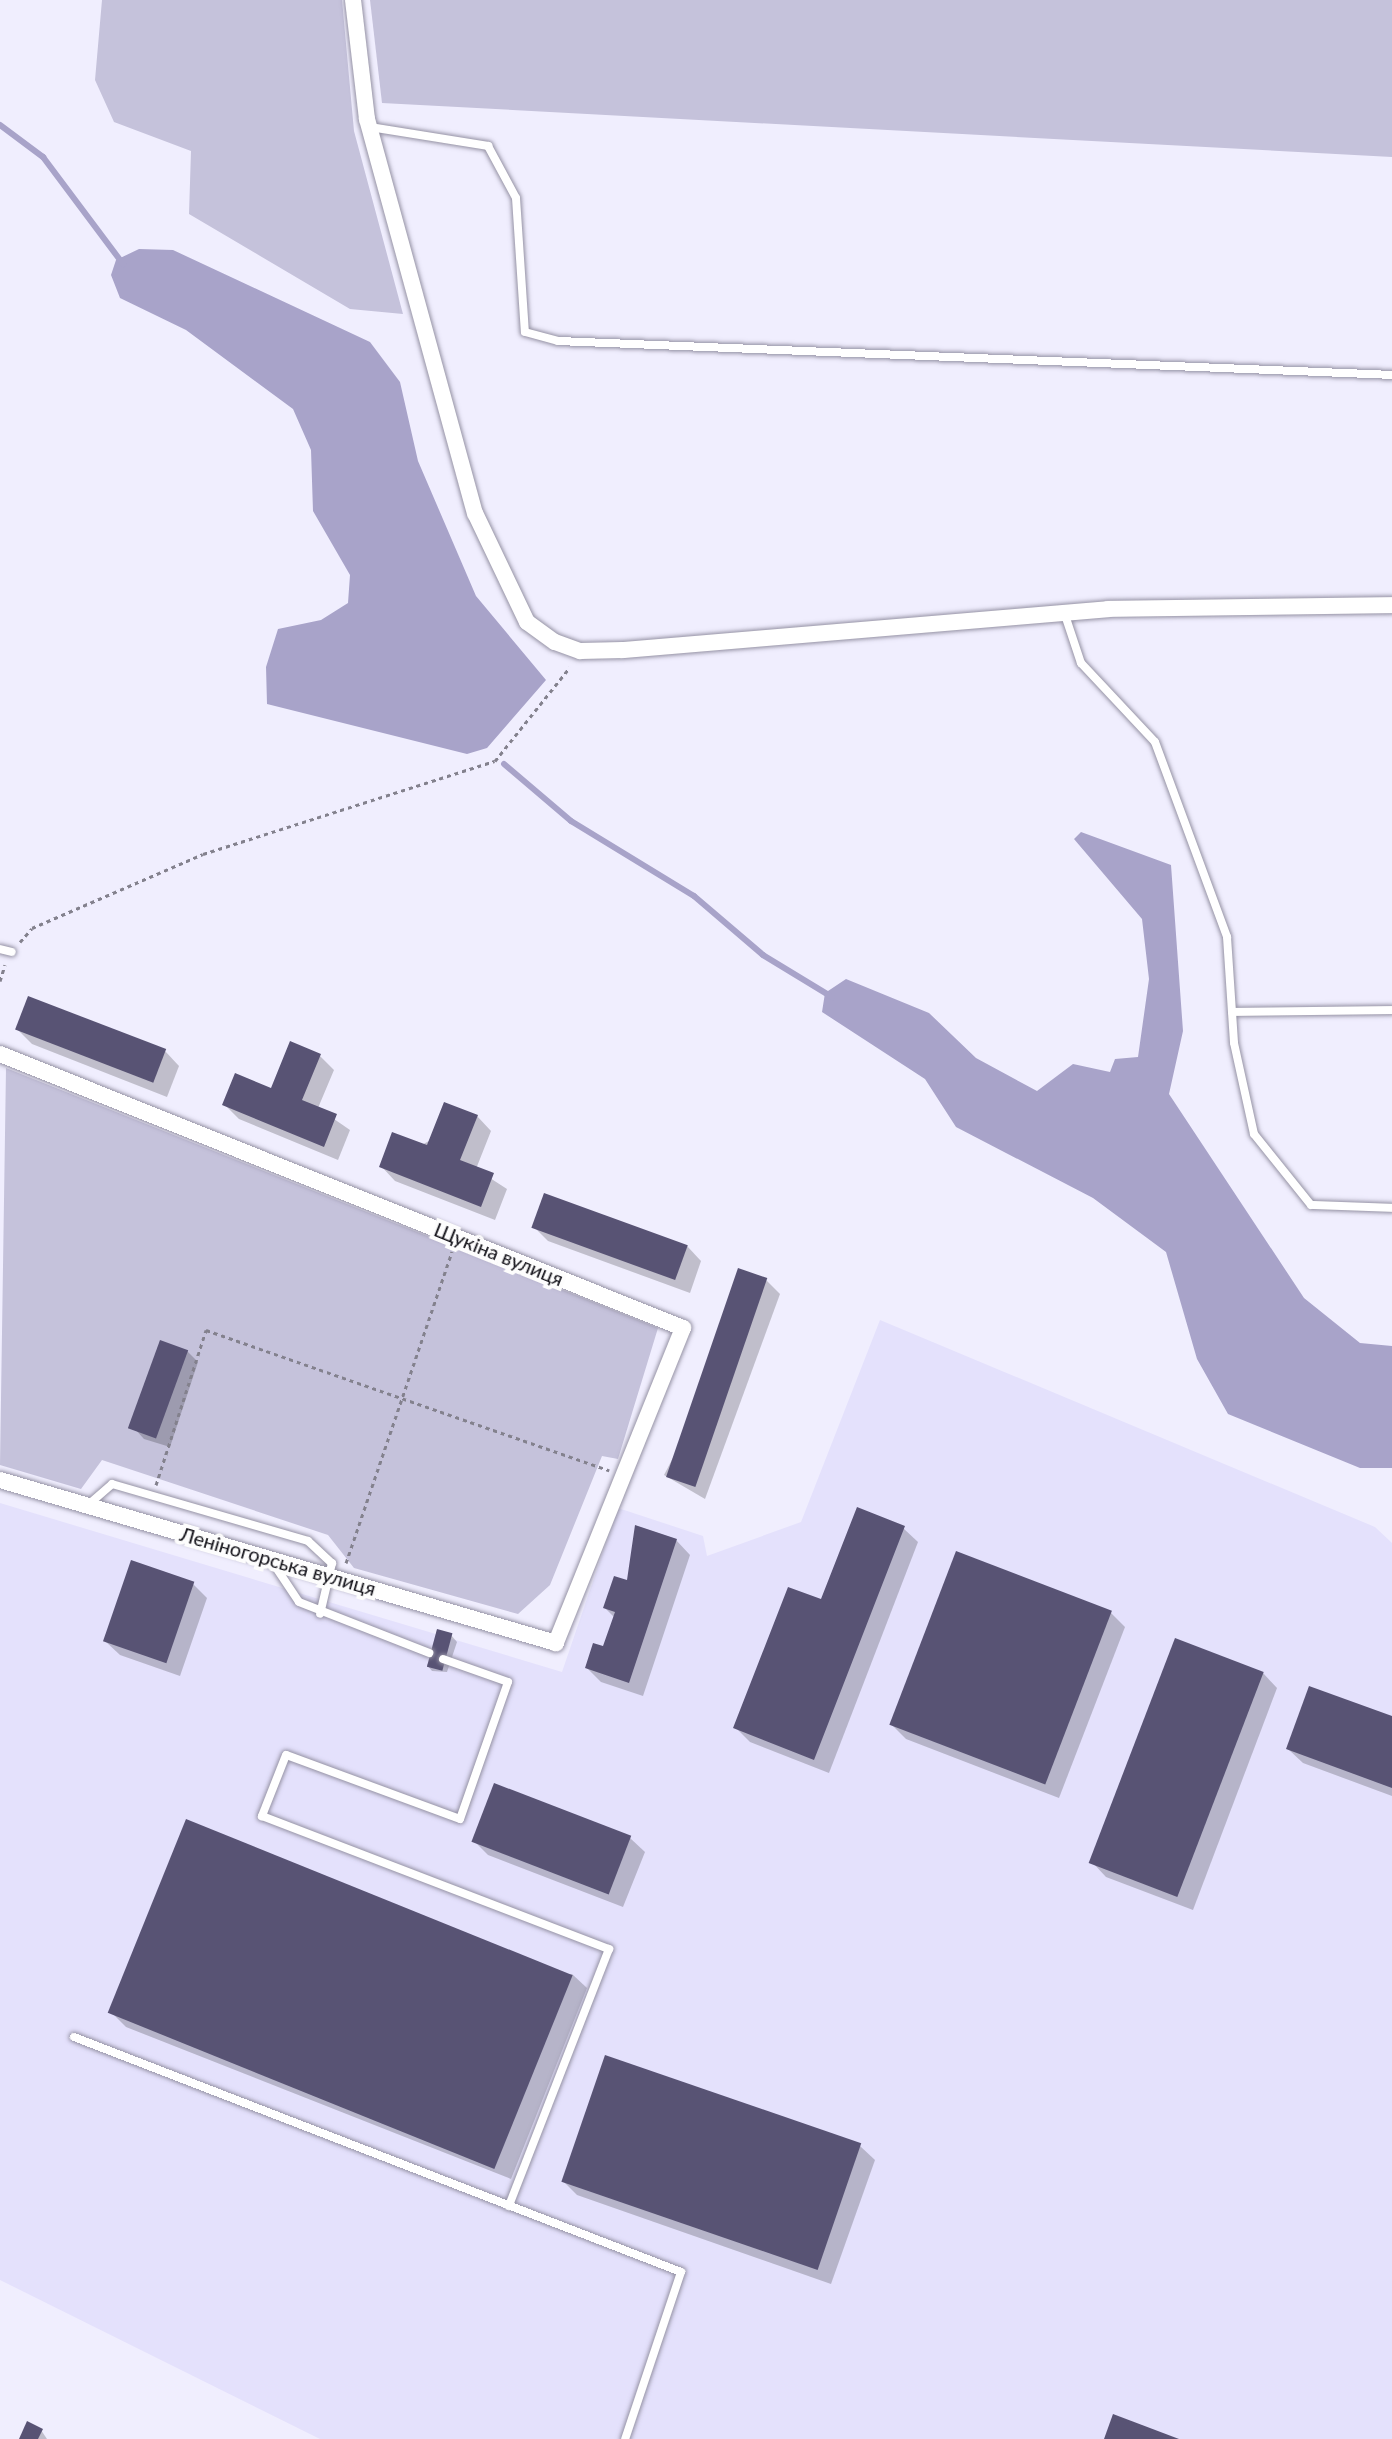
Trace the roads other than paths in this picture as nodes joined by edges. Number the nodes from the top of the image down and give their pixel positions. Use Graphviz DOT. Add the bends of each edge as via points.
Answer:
graph roads {
  1 [pos="353,0"];
  2 [pos="369,127"];
  3 [pos="1392,375"];
  4 [pos="1392,605"];
  5 [pos="1064,612"];
  6 [pos="0,949"];
  7 [pos="12,952"];
  8 [pos="1392,1010"];
  9 [pos="1232,1012"];
  10 [pos="0,1054"];
  11 [pos="1392,1208"];
  12 [pos="0,1480"];
  13 [pos="88,1505"];
  14 [pos="270,1560"];
  15 [pos="336,1579"];
  16 [pos="320,1614"];
  17 [pos="556,1643"];
  18 [pos="429,1653"];
  19 [pos="443,1659"];
  20 [pos="74,2037"];
  21 [pos="509,2206"];
  22 [pos="625,2439"];
  1 -- 2 [label="street"];
  2 -- 3 [label="lane" via="488,146 516,198 525,332 558,341"];
  2 -- 5 [label="street" via="475,513 527,622 580,651"];
  4 -- 5 [label="street"];
  5 -- 9 [label="lane" via="1081,663 1155,742 1227,937"];
  6 -- 7 [label="lane"];
  8 -- 9 [label="lane"];
  9 -- 11 [label="lane" via="1254,1134 1278,1168 1311,1205"];
  10 -- 17 [label="street, Щукіна вулиця" via="683,1328"];
  12 -- 13 [label="street, Леніногорська вулиця"];
  13 -- 14 [label="street, Леніногорська вулиця"];
  13 -- 15 [label="lane" via="112,1484 308,1541 332,1563"];
  14 -- 15 [label="street, Леніногорська вулиця"];
  14 -- 16 [label="lane" via="285,1591"];
  15 -- 16 [label="lane"];
  15 -- 17 [label="street, Леніногорська вулиця"];
  16 -- 18 [label="lane"];
  19 -- 21 [label="lane" via="508,1682 460,1819 286,1755 262,1816 609,1949"];
  20 -- 21 [label="lane"];
  21 -- 22 [label="lane" via="681,2272"];
}
